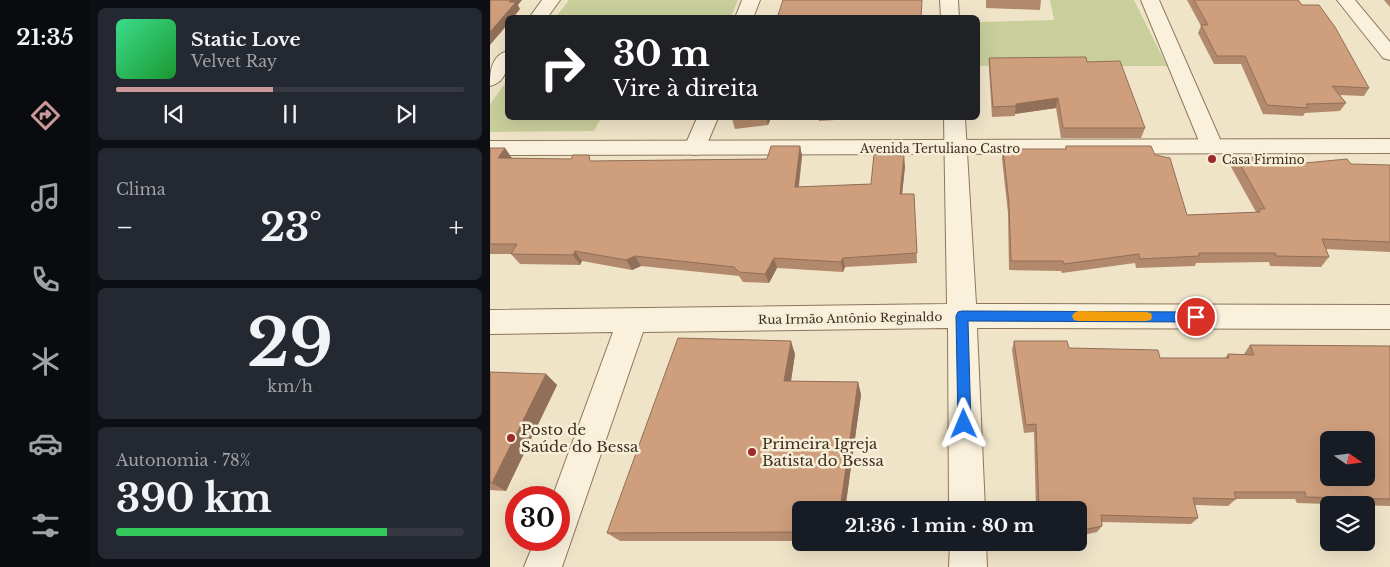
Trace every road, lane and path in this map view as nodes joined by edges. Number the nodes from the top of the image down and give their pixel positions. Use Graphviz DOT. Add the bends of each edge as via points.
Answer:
graph roads {
  1 [pos="551,0"];
  2 [pos="751,0"];
  3 [pos="949,0"];
  4 [pos="1150,0"];
  5 [pos="1346,0"];
  6 [pos="540,15"];
  7 [pos="745,15"];
  8 [pos="950,15"];
  9 [pos="1390,54"];
  10 [pos="505,61"];
  11 [pos="490,80"];
  12 [pos="706,120"];
  13 [pos="954,120"];
  14 [pos="1212,146"];
  15 [pos="1390,146"];
  16 [pos="490,148"];
  17 [pos="695,148"];
  18 [pos="955,148"];
  19 [pos="962,316"];
  20 [pos="1390,317"];
  21 [pos="632,321"];
  22 [pos="490,322"];
  23 [pos="570,495"];
  24 [pos="967,501"];
  25 [pos="549,551"];
  26 [pos="968,551"];
  27 [pos="543,567"];
  28 [pos="968,567"];
  1 -- 6 [label="street"];
  2 -- 7 [label="street"];
  3 -- 8 [label="street"];
  4 -- 14 [label="street"];
  5 -- 9 [label="street"];
  10 -- 11 [label="street"];
  12 -- 17 [label="street"];
  13 -- 18 [label="street"];
  14 -- 15 [label="street, Avenida Tertuliano Castro"];
  14 -- 18 [label="street, Avenida Tertuliano Castro"];
  16 -- 17 [label="street, Avenida Tertuliano Castro"];
  17 -- 18 [label="street, Avenida Tertuliano Castro"];
  18 -- 19 [label="street"];
  19 -- 20 [label="street, Rua Irmão Antônio Reginaldo"];
  19 -- 21 [label="street, Rua Irmão Antônio Reginaldo"];
  19 -- 24 [label="street"];
  21 -- 22 [label="street, Rua Irmão Antônio Reginaldo"];
  21 -- 23 [label="street"];
  25 -- 27 [label="street"];
  26 -- 28 [label="street"];
}
